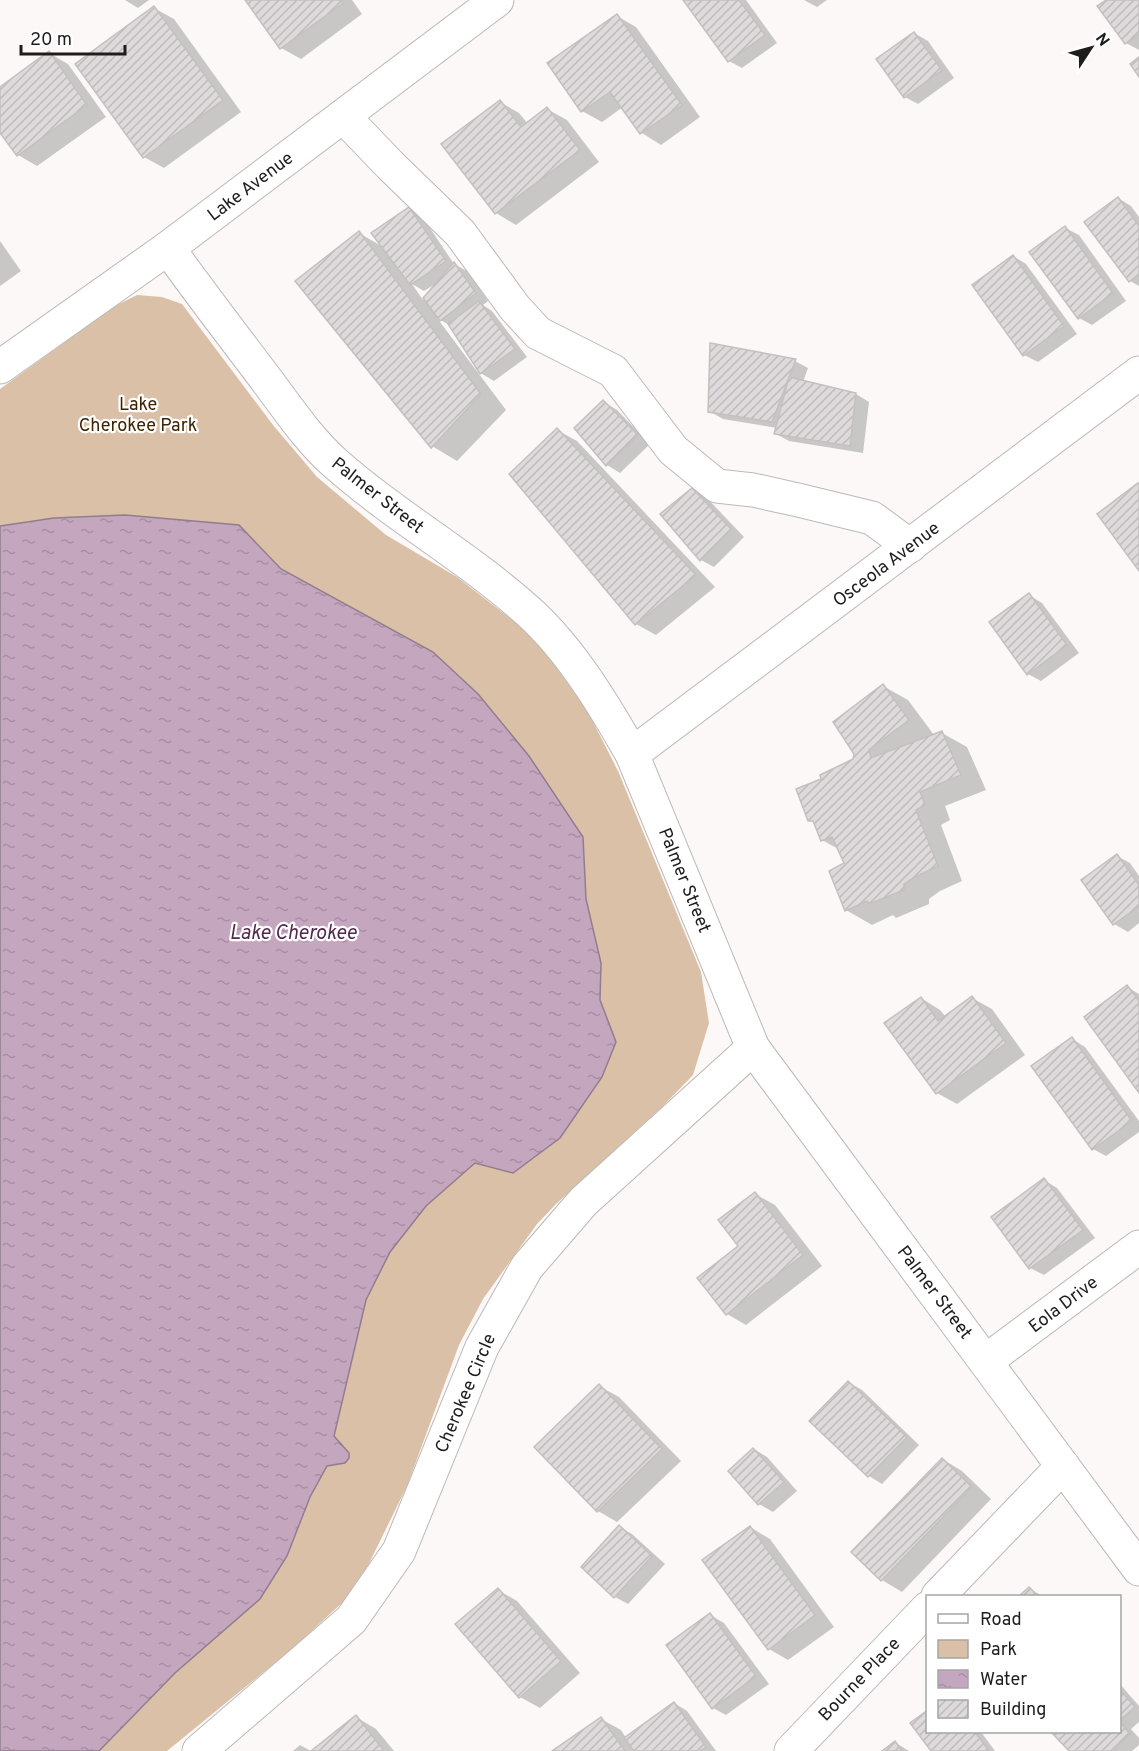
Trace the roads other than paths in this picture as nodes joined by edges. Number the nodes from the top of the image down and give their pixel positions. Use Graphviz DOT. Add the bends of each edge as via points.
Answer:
graph roads {
  1 [pos="497,0"];
  2 [pos="343,116"];
  3 [pos="168,248"];
  4 [pos="0,367"];
  5 [pos="1139,373"];
  6 [pos="910,546"];
  7 [pos="633,754"];
  8 [pos="753,1048"];
  9 [pos="1139,1248"];
  10 [pos="986,1361"];
  11 [pos="1063,1466"];
  12 [pos="1135,1555"];
  13 [pos="939,1595"];
  14 [pos="926,1609"];
  15 [pos="199,1751"];
  16 [pos="791,1751"];
  1 -- 2 [label="street, Lake Avenue"];
  2 -- 3 [label="street, Lake Avenue"];
  2 -- 6 [label="street" via="460,233 514,308 538,333 613,371 673,450 717,486 753,490 872,518"];
  3 -- 4 [label="street, Lake Avenue"];
  3 -- 7 [label="street, Palmer Street" via="305,431 333,461 378,498 530,612 572,659"];
  5 -- 6 [label="street, Osceola Avenue"];
  6 -- 7 [label="street, Osceola Avenue"];
  7 -- 8 [label="street, Palmer Street"];
  8 -- 10 [label="street, Palmer Street"];
  8 -- 15 [label="street, Cherokee Circle" via="583,1202 527,1267 482,1347 399,1551 351,1620"];
  9 -- 10 [label="street, Eola Drive"];
  10 -- 11 [label="street, Palmer Street"];
  11 -- 12 [label="street, Palmer Street"];
  11 -- 13 [label="street"];
  14 -- 16 [label="street, Bourne Place"];
}
